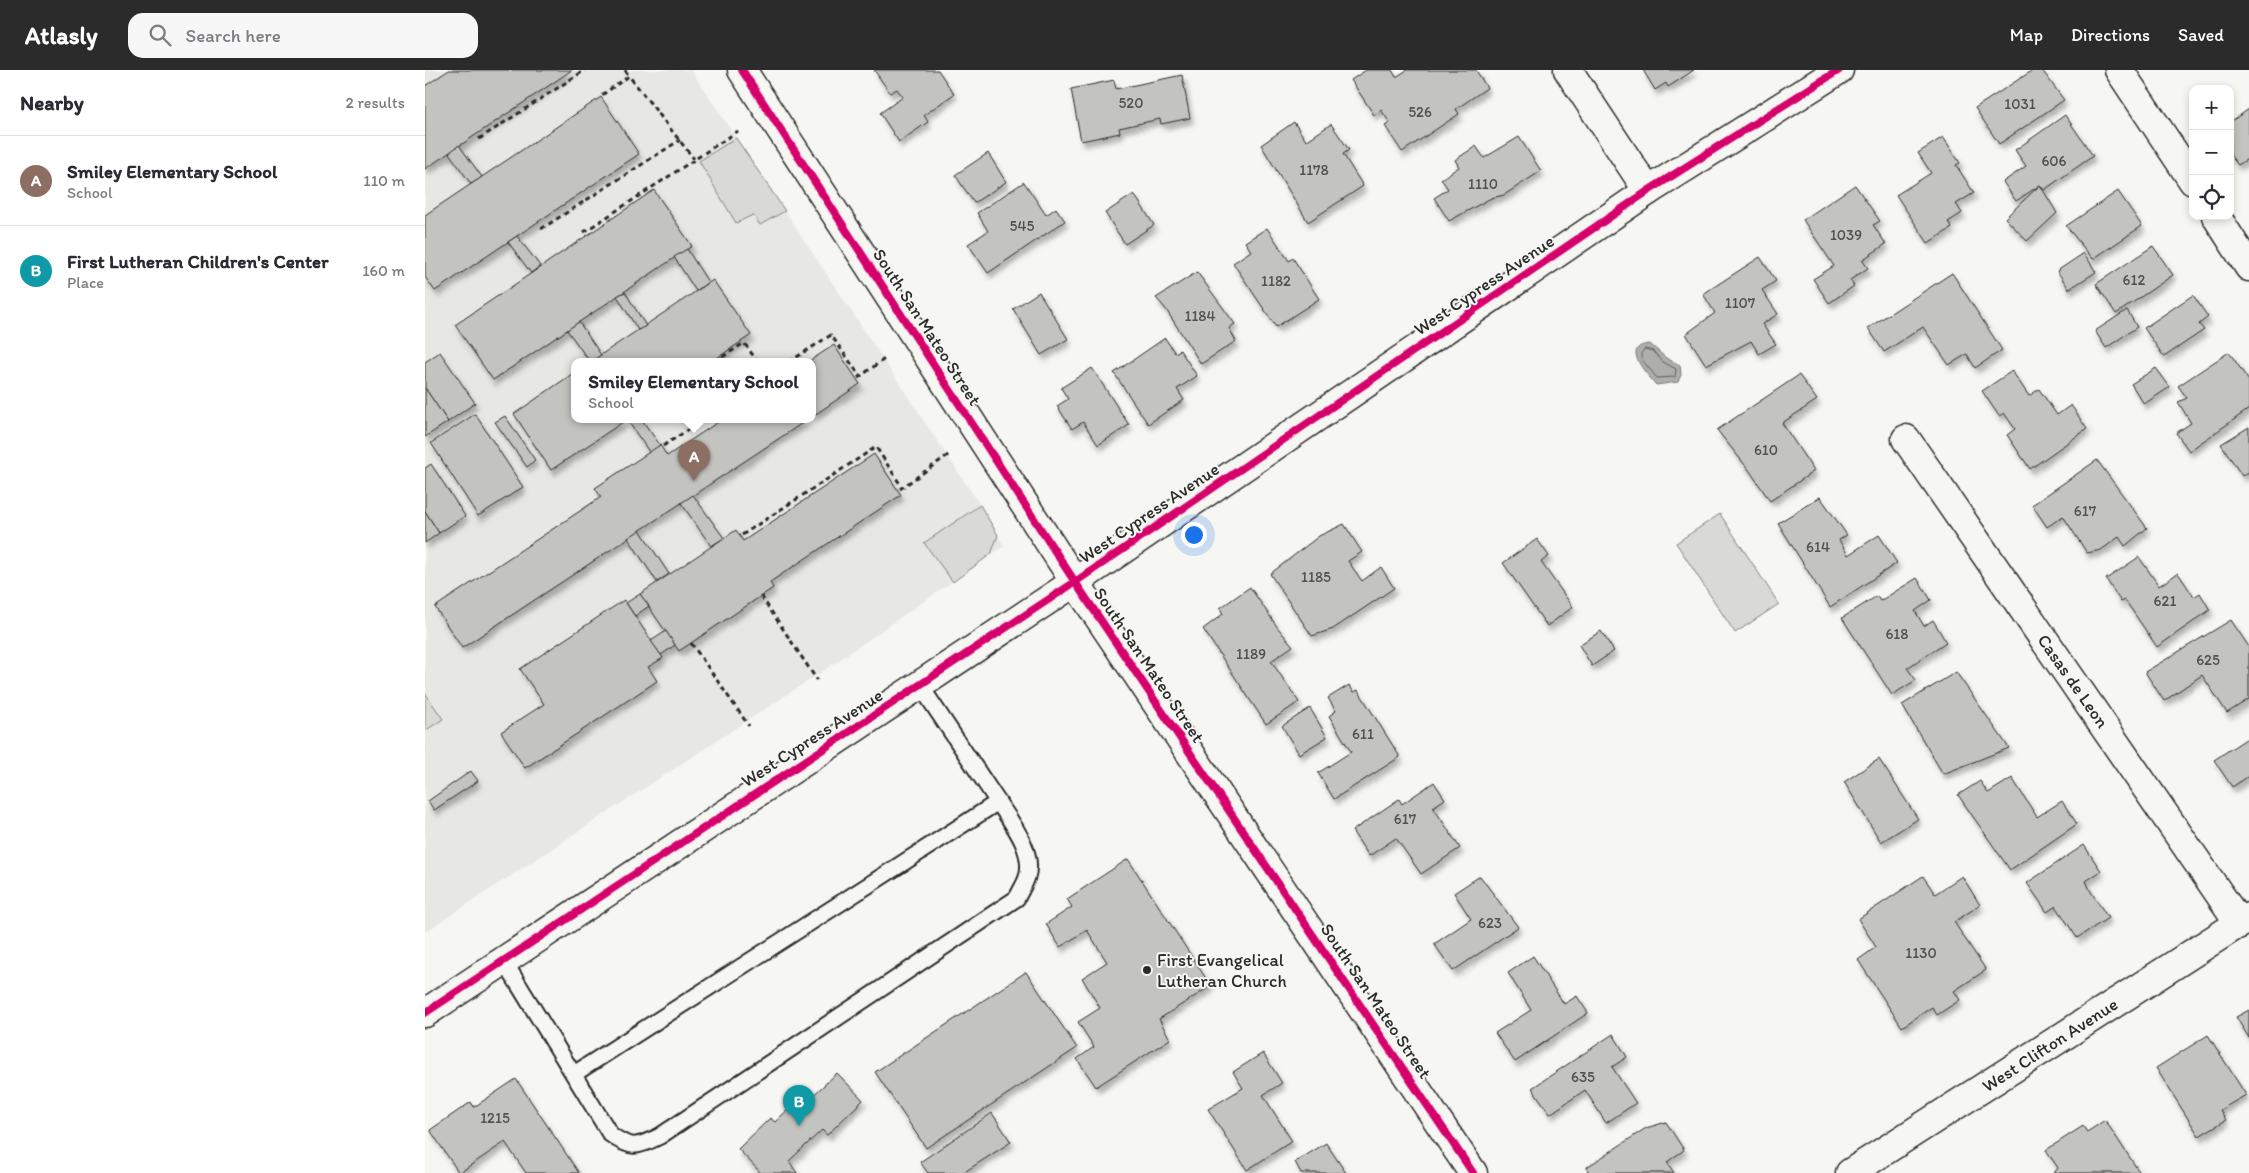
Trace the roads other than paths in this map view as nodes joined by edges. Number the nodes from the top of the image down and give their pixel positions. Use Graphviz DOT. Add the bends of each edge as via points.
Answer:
graph roads {
  1 [pos="741,70"];
  2 [pos="1568,70"];
  3 [pos="1839,70"];
  4 [pos="2119,70"];
  5 [pos="2189,176"];
  6 [pos="1648,191"];
  7 [pos="2219,220"];
  8 [pos="2249,267"];
  9 [pos="1906,439"];
  10 [pos="1075,582"];
  11 [pos="920,685"];
  12 [pos="998,802"];
  13 [pos="2244,920"];
  14 [pos="504,961"];
  15 [pos="425,1013"];
  16 [pos="573,1074"];
  17 [pos="1473,1173"];
  18 [pos="1850,1173"];
  1 -- 10 [label="street, South San Mateo Street"];
  2 -- 6 [label="street"];
  3 -- 6 [label="street, West Cypress Avenue"];
  4 -- 5 [label="street"];
  6 -- 10 [label="street, West Cypress Avenue"];
  7 -- 8 [label="street"];
  9 -- 13 [label="street, Casas de Leon"];
  10 -- 11 [label="street, West Cypress Avenue"];
  10 -- 17 [label="street, South San Mateo Street"];
  11 -- 12 [label="lane"];
  11 -- 14 [label="street, West Cypress Avenue"];
  12 -- 16 [label="lane"];
  12 -- 16 [label="lane" via="1022,841 1027,857 1028,876 1017,898 660,1136 642,1144 623,1144 610,1134"];
  13 -- 18 [label="street, West Clifton Avenue"];
  14 -- 15 [label="street, West Cypress Avenue"];
  14 -- 16 [label="lane"];
}
